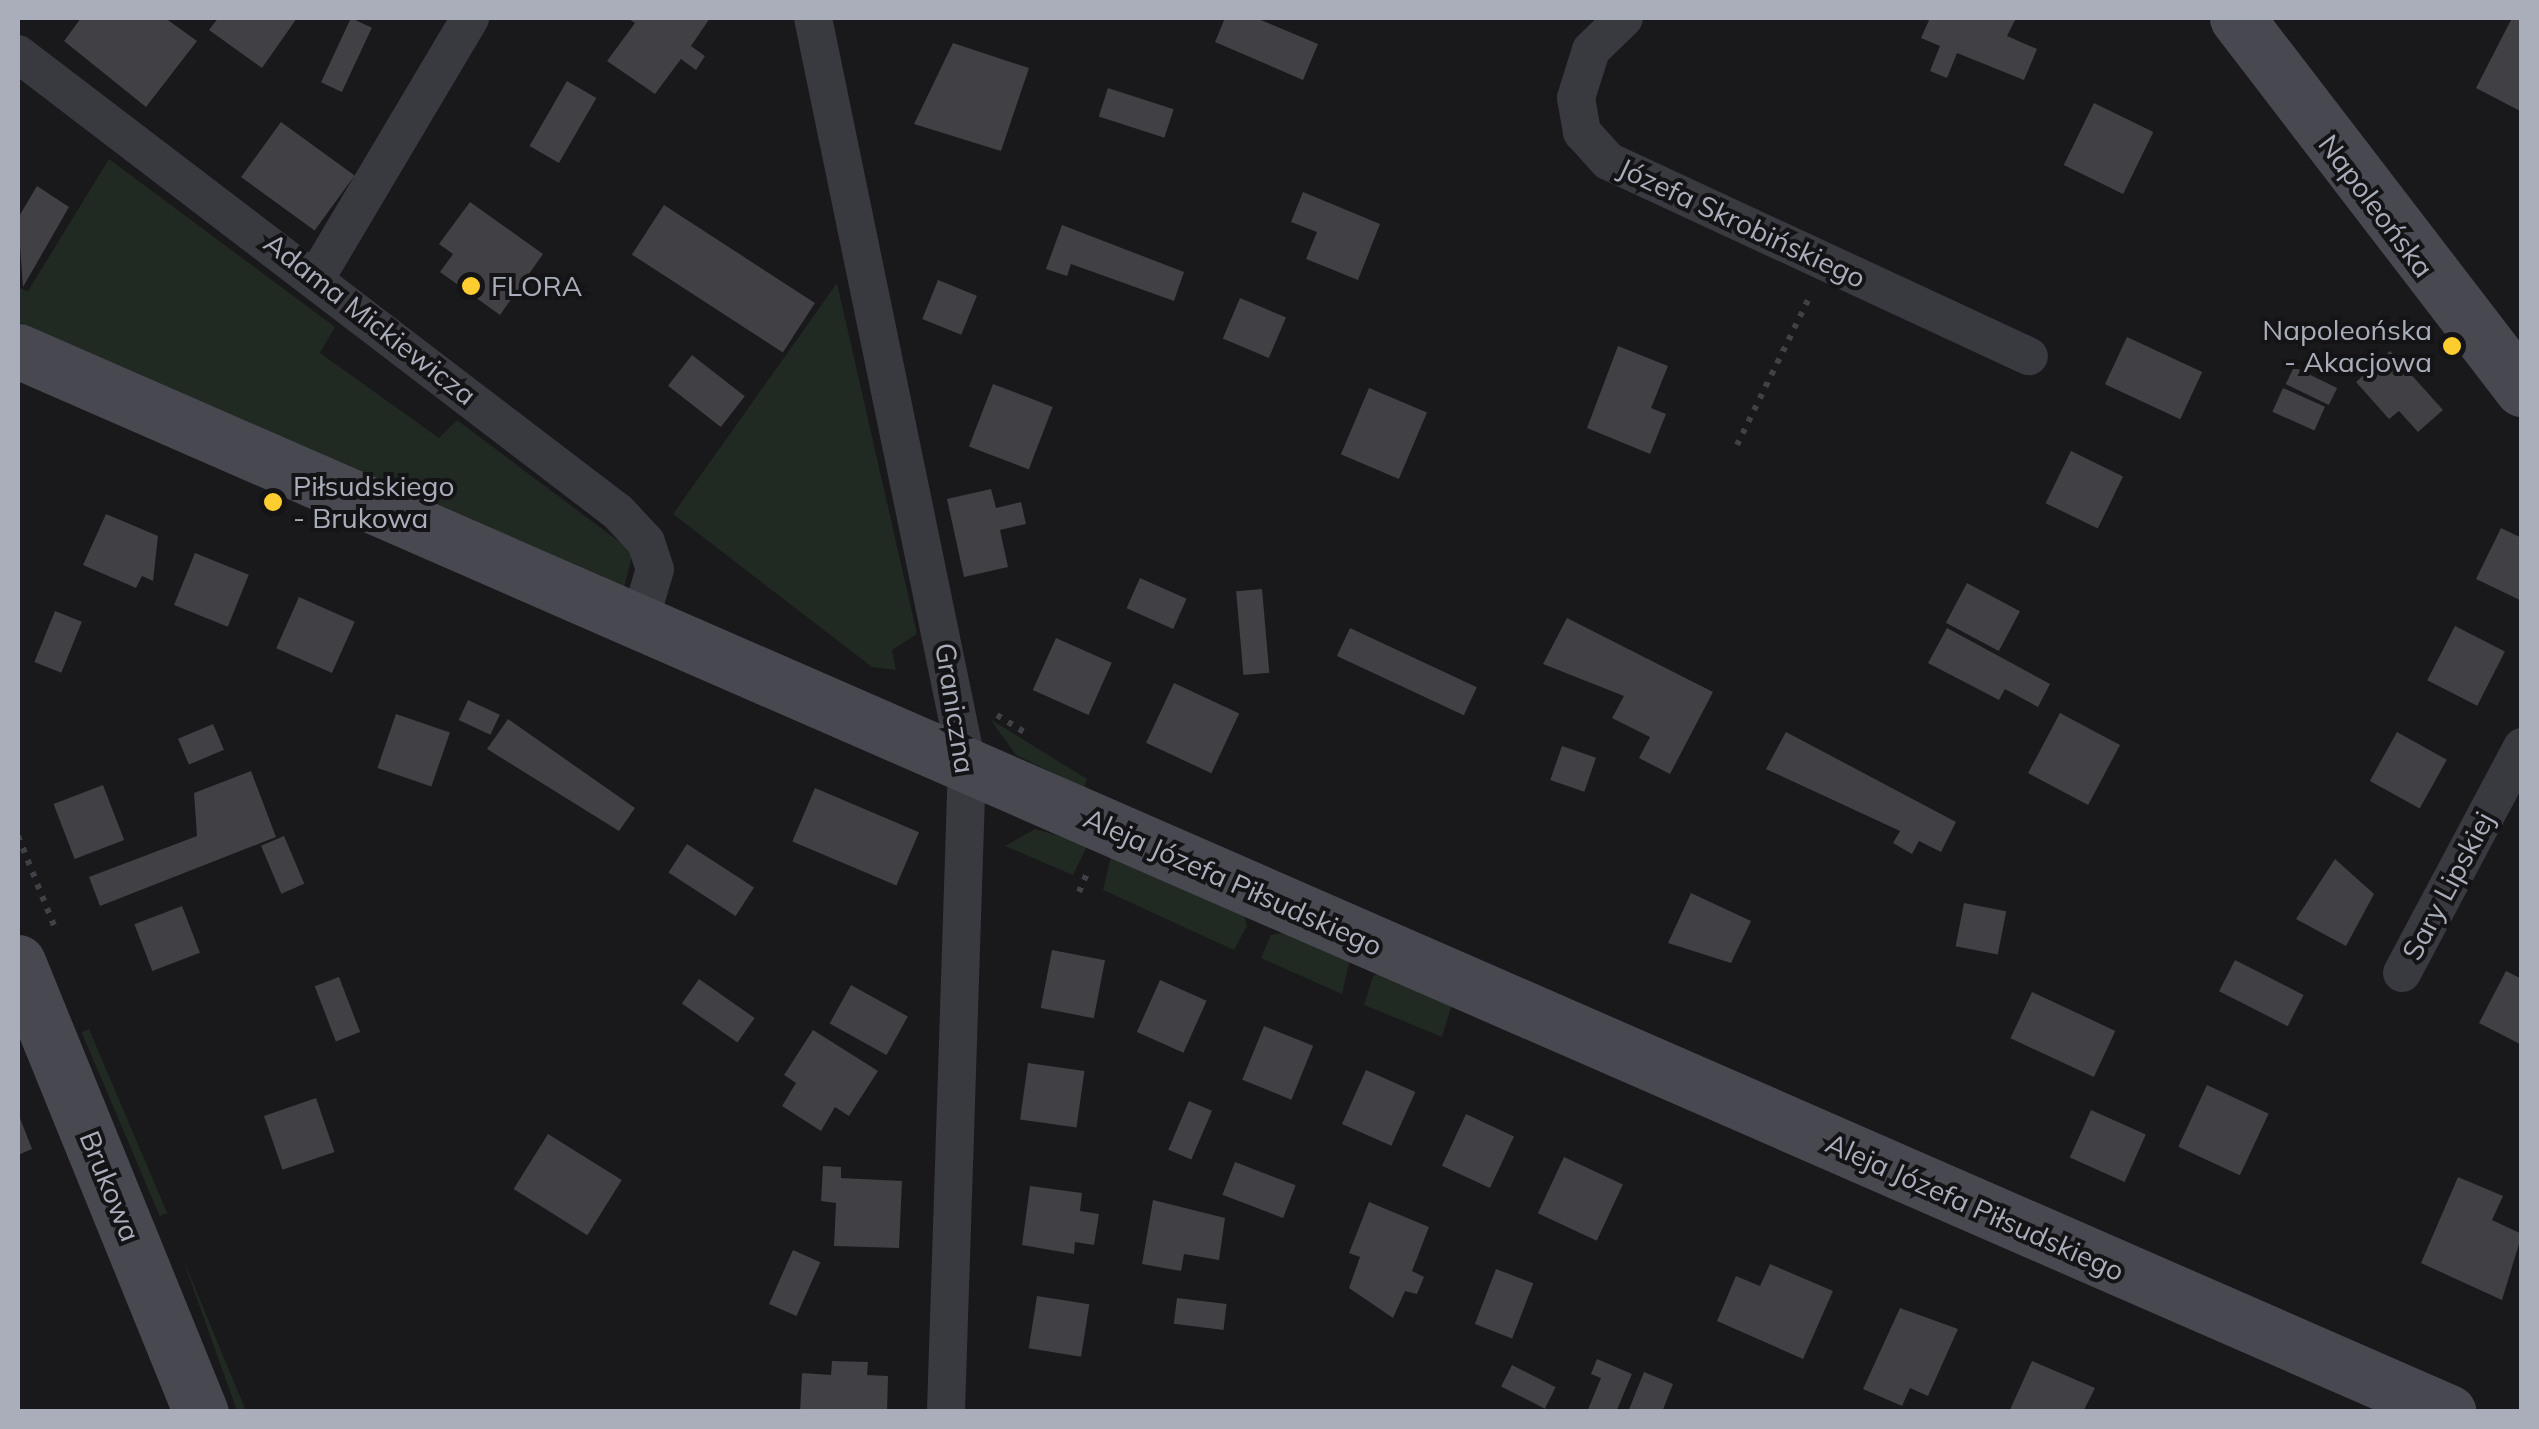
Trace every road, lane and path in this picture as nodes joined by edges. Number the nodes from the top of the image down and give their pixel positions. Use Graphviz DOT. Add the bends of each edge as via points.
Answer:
graph roads {
  1 [pos="470,18"];
  2 [pos="814,18"];
  3 [pos="1624,18"];
  4 [pos="2237,18"];
  5 [pos="18,54"];
  6 [pos="1827,262"];
  7 [pos="316,276"];
  8 [pos="18,351"];
  9 [pos="2030,356"];
  10 [pos="2522,389"];
  11 [pos="1737,444"];
  12 [pos="639,623"];
  13 [pos="989,708"];
  14 [pos="1037,740"];
  15 [pos="2522,747"];
  16 [pos="966,764"];
  17 [pos="1108,828"];
  18 [pos="1078,892"];
  19 [pos="18,962"];
  20 [pos="2402,973"];
  21 [pos="201,1412"];
  22 [pos="946,1412"];
  23 [pos="2448,1412"];
  1 -- 7 [label="street"];
  2 -- 16 [label="street, Graniczna"];
  3 -- 6 [label="street, Józefa Skrobińskiego" via="1591,50 1576,98 1582,132 1608,161"];
  4 -- 10 [label="main road, Napoleońska"];
  5 -- 7 [label="street, Adama Mickiewicza"];
  6 -- 9 [label="street, Józefa Skrobińskiego"];
  6 -- 11 [label="path"];
  7 -- 12 [label="street, Adama Mickiewicza" via="627,522 655,569"];
  8 -- 12 [label="main road, Aleja Józefa Piłsudskiego"];
  12 -- 16 [label="main road, Aleja Józefa Piłsudskiego"];
  13 -- 14 [label="path"];
  15 -- 20 [label="street, Sary Lipskiej"];
  16 -- 17 [label="main road, Aleja Józefa Piłsudskiego"];
  16 -- 22 [label="street, Graniczna"];
  17 -- 18 [label="path"];
  17 -- 23 [label="main road, Aleja Józefa Piłsudskiego"];
  19 -- 21 [label="main road, Brukowa"];
}
